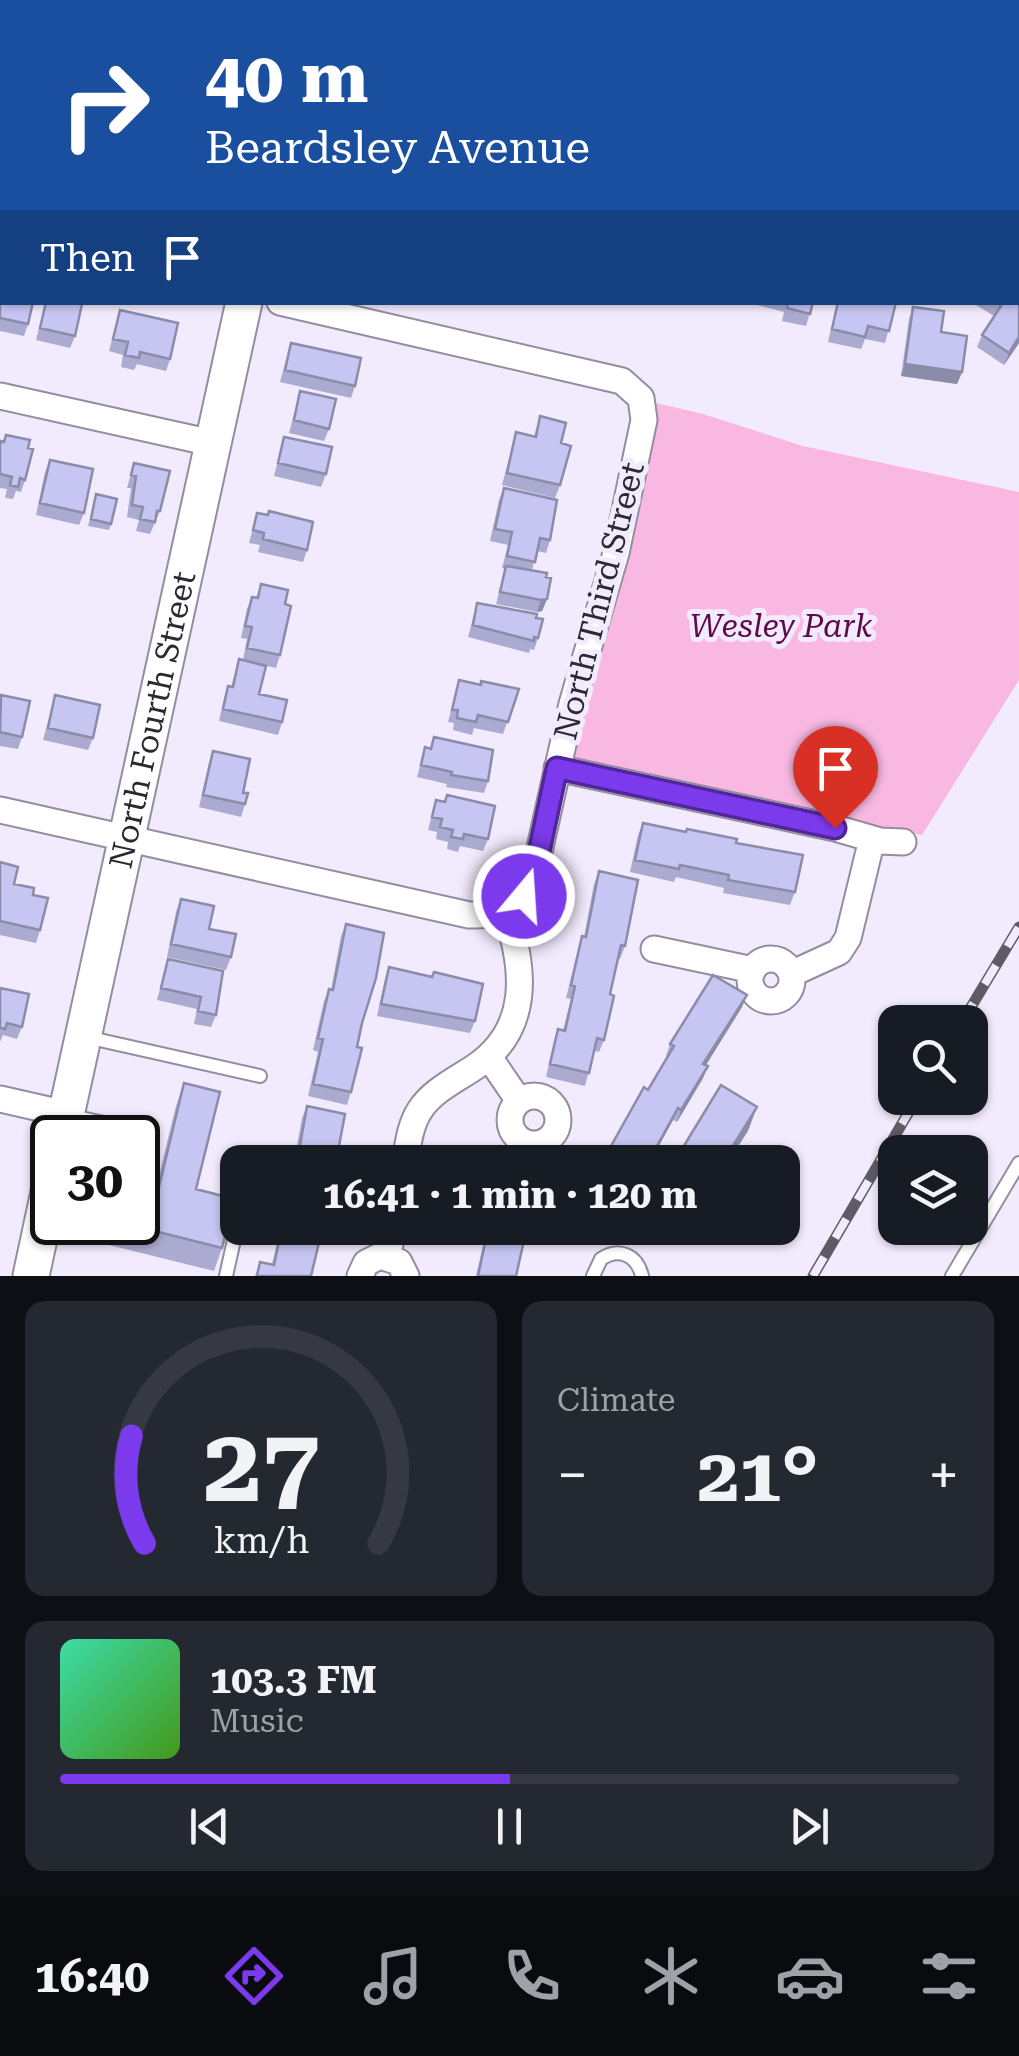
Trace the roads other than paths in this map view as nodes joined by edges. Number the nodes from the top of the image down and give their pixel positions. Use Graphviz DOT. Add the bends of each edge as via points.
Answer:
graph roads {
  1 [pos="243,305"];
  2 [pos="293,305"];
  3 [pos="0,396"];
  4 [pos="212,443"];
  5 [pos="557,768"];
  6 [pos="0,810"];
  7 [pos="126,837"];
  8 [pos="872,840"];
  9 [pos="903,842"];
  10 [pos="506,912"];
  11 [pos="654,949"];
  12 [pos="83,1036"];
  13 [pos="489,1057"];
  14 [pos="260,1076"];
  15 [pos="0,1100"];
  16 [pos="519,1101"];
  17 [pos="37,1115"];
  18 [pos="66,1115"];
  19 [pos="409,1145"];
  20 [pos="1019,1163"];
  21 [pos="38,1245"];
  22 [pos="233,1245"];
  23 [pos="390,1245"];
  24 [pos="387,1256"];
  25 [pos="32,1276"];
  26 [pos="226,1276"];
  27 [pos="360,1276"];
  28 [pos="406,1276"];
  29 [pos="594,1276"];
  30 [pos="642,1276"];
  31 [pos="952,1276"];
  1 -- 4 [label="street, North Fourth Street"];
  2 -- 5 [label="street, North Third Street" via="585,371 622,381 641,398 644,420 616,553"];
  3 -- 4 [label="street"];
  4 -- 7 [label="street, North Fourth Street"];
  5 -- 8 [label="street"];
  5 -- 10 [label="street, North Third Street" via="533,880"];
  6 -- 7 [label="street"];
  7 -- 10 [label="street" via="469,914"];
  7 -- 12 [label="street, North Fourth Street"];
  8 -- 9 [label="street"];
  8 -- 11 [label="street" via="848,938 838,952 791,974 787,993 769,1001 752,990 753,970"];
  10 -- 13 [label="street" via="521,982 517,1015"];
  12 -- 14 [label="lane"];
  12 -- 18 [label="street, North Fourth Street"];
  13 -- 16 [label="street"];
  13 -- 19 [label="street" via="430,1098 418,1112"];
  15 -- 17 [label="street"];
  20 -- 31 [label="lane"];
  21 -- 25 [label="street"];
  22 -- 26 [label="lane"];
  23 -- 24 [label="street"];
  24 -- 27 [label="street" via="372,1258"];
  24 -- 28 [label="street"];
  29 -- 30 [label="lane" via="601,1260 615,1253 630,1256"];
}
